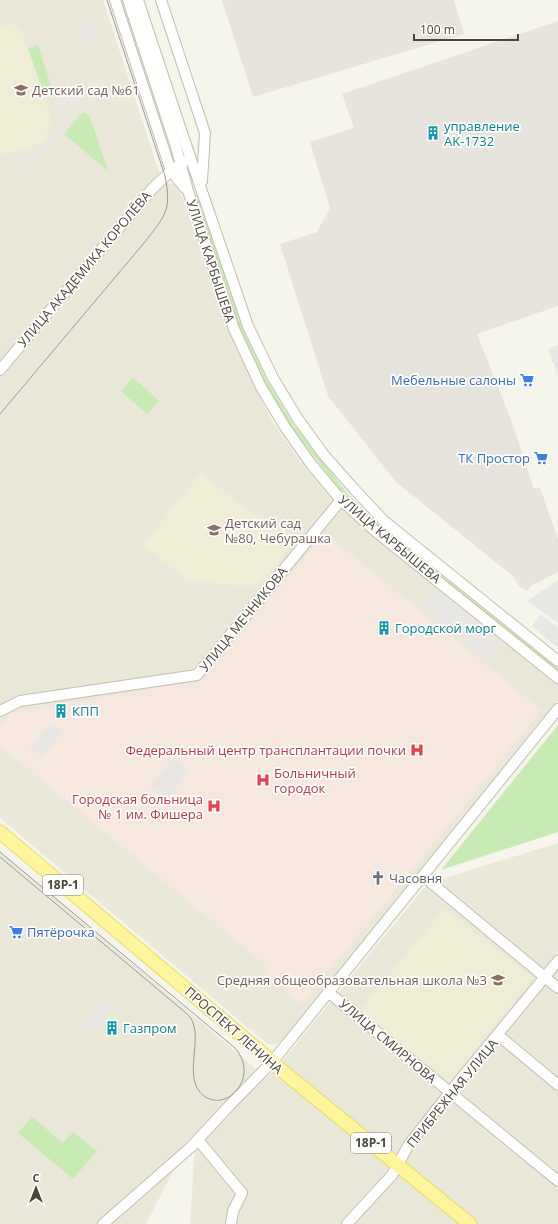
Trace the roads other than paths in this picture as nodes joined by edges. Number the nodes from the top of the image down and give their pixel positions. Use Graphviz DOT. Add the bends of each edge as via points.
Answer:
graph roads {
  1 [pos="115,0"];
  2 [pos="128,0"];
  3 [pos="138,0"];
  4 [pos="161,0"];
  5 [pos="191,158"];
  6 [pos="180,164"];
  7 [pos="171,171"];
  8 [pos="201,187"];
  9 [pos="188,191"];
  10 [pos="0,370"];
  11 [pos="341,500"];
  12 [pos="558,661"];
  13 [pos="558,678"];
  14 [pos="558,709"];
  15 [pos="0,711"];
  16 [pos="0,832"];
  17 [pos="423,876"];
  18 [pos="558,961"];
  19 [pos="545,977"];
  20 [pos="558,988"];
  21 [pos="328,992"];
  22 [pos="498,1035"];
  23 [pos="272,1062"];
  24 [pos="558,1085"];
  25 [pos="450,1092"];
  26 [pos="195,1143"];
  27 [pos="397,1165"];
  28 [pos="558,1181"];
  29 [pos="103,1224"];
  30 [pos="231,1224"];
  31 [pos="347,1224"];
  32 [pos="470,1224"];
  1 -- 7 [label="street, УЛИЦА КАРБЫШЕВА"];
  2 -- 6 [label="street, УЛИЦА КАРБЫШЕВА"];
  3 -- 5 [label="street, УЛИЦА КАРБЫШЕВА"];
  4 -- 8 [label="street, УЛИЦА КАРБЫШЕВА" via="204,134"];
  5 -- 6 [label="street, УЛИЦА АКАДЕМИКА КОРОЛЁВА"];
  5 -- 8 [label="street, УЛИЦА КАРБЫШЕВА"];
  6 -- 7 [label="street, УЛИЦА АКАДЕМИКА КОРОЛЁВА"];
  6 -- 9 [label="street, УЛИЦА КАРБЫШЕВА"];
  7 -- 9 [label="street, УЛИЦА КАРБЫШЕВА"];
  7 -- 10 [label="street, УЛИЦА АКАДЕМИКА КОРОЛЁВА" via="152,189"];
  8 -- 12 [label="street, УЛИЦА КАРБЫШЕВА" via="248,326 273,378 298,420 324,455 384,521"];
  9 -- 11 [label="street, УЛИЦА КАРБЫШЕВА" via="234,329 261,387 285,428"];
  11 -- 13 [label="street, УЛИЦА КАРБЫШЕВА" via="374,530"];
  11 -- 15 [label="street, УЛИЦА МЕЧНИКОВА" via="197,675 20,701"];
  14 -- 17 [label="street"];
  16 -- 23 [label="main road, ПРОСПЕКТ ЛЕНИНА / 18Р-1"];
  17 -- 19 [label="street"];
  17 -- 21 [label="street"];
  18 -- 19 [label="street, ПРИБРЕЖНАЯ УЛИЦА"];
  19 -- 20 [label="street"];
  19 -- 22 [label="street, ПРИБРЕЖНАЯ УЛИЦА"];
  21 -- 23 [label="street"];
  21 -- 25 [label="street, УЛИЦА СМИРНОВА"];
  22 -- 24 [label="street"];
  22 -- 25 [label="street, ПРИБРЕЖНАЯ УЛИЦА"];
  23 -- 26 [label="street"];
  23 -- 27 [label="main road, ПРОСПЕКТ ЛЕНИНА / 18Р-1"];
  25 -- 27 [label="street, ПРИБРЕЖНАЯ УЛИЦА" via="408,1146"];
  25 -- 28 [label="street, УЛИЦА СМИРНОВА"];
  26 -- 29 [label="street"];
  26 -- 30 [label="street" via="242,1193 233,1211"];
  27 -- 31 [label="street, ПРИБРЕЖНАЯ УЛИЦА" via="392,1175"];
  27 -- 32 [label="main road, ПРОСПЕКТ ЛЕНИНА / 18Р-1"];
}
